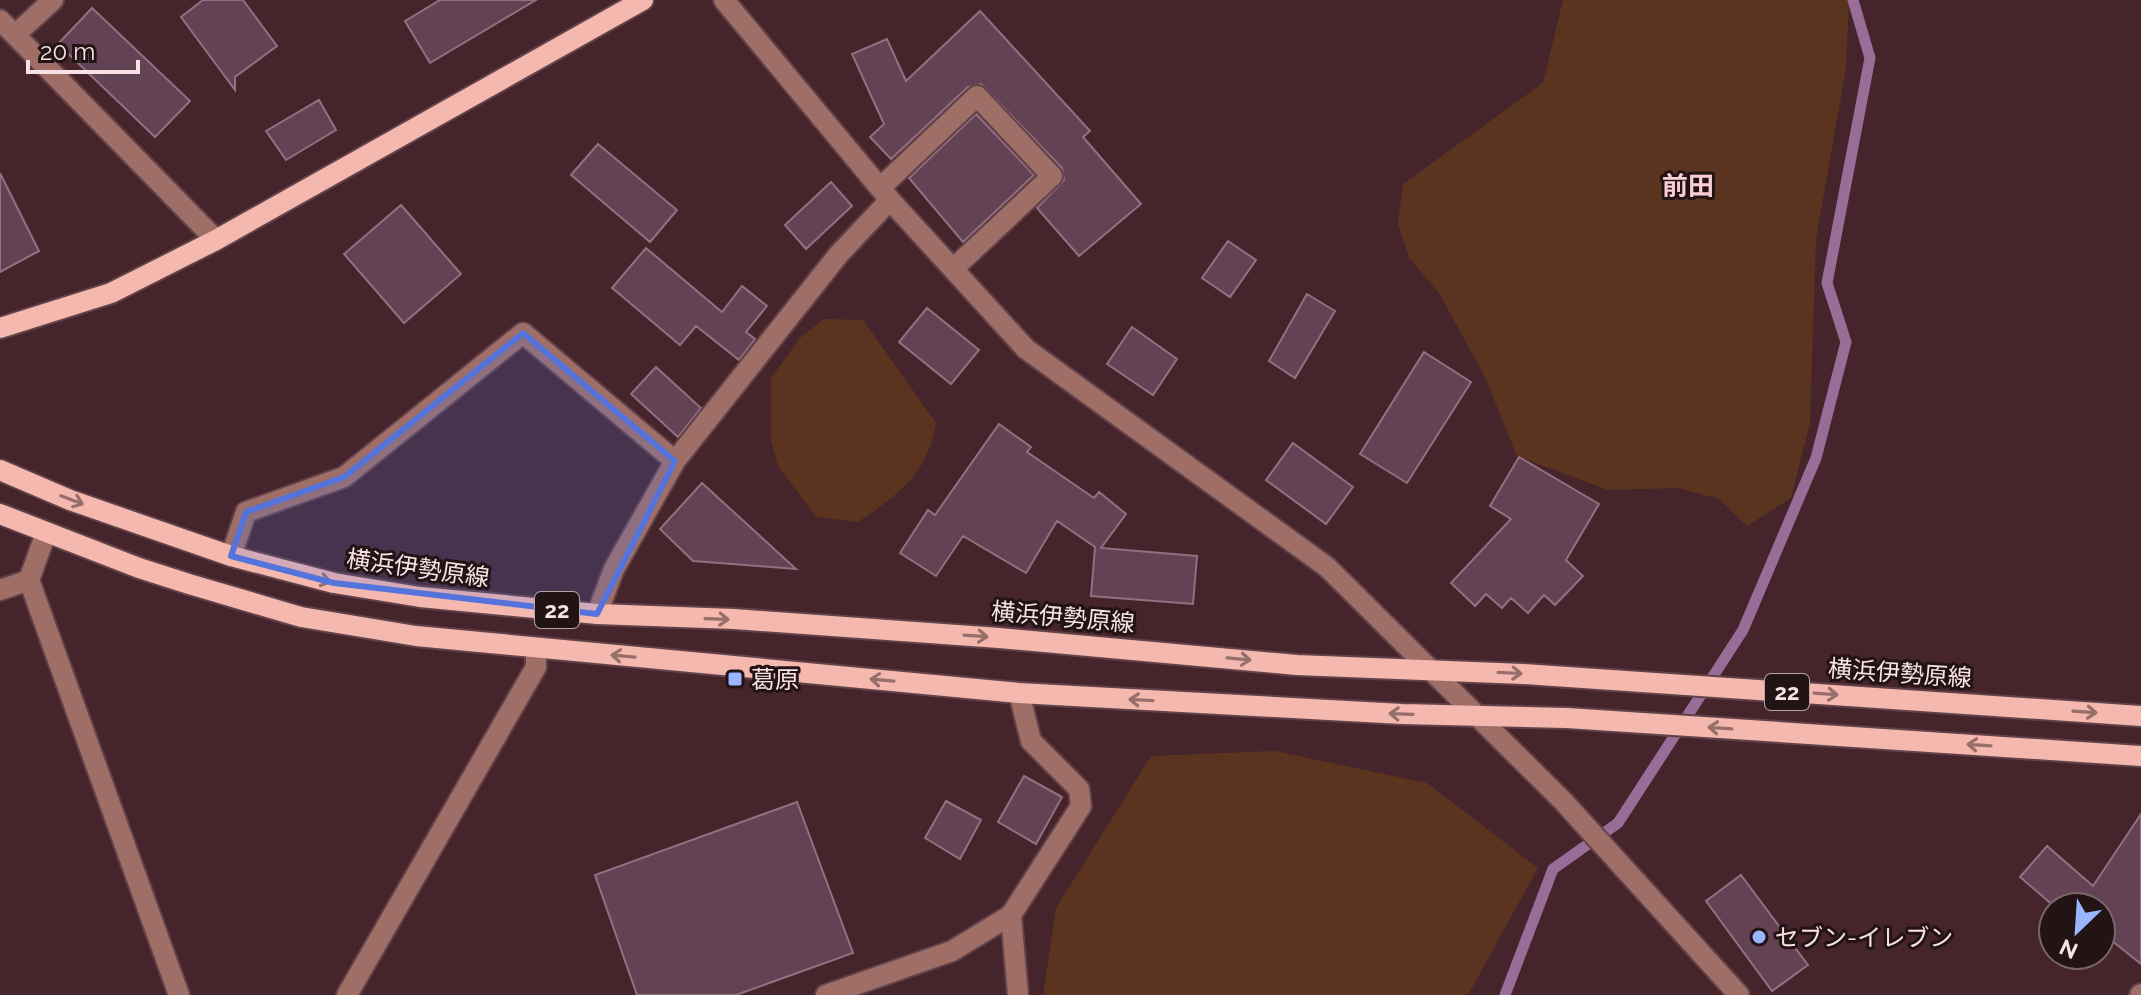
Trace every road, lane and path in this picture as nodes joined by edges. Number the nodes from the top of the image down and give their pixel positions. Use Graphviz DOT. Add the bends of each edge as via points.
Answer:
graph roads {
  1 [pos="53,0"];
  2 [pos="643,0"];
  3 [pos="724,0"];
  4 [pos="7,27"];
  5 [pos="885,194"];
  6 [pos="216,240"];
  7 [pos="953,269"];
  8 [pos="0,328"];
  9 [pos="675,461"];
  10 [pos="0,470"];
  11 [pos="0,514"];
  12 [pos="46,533"];
  13 [pos="231,556"];
  14 [pos="29,580"];
  15 [pos="0,590"];
  16 [pos="597,614"];
  17 [pos="536,648"];
  18 [pos="1433,670"];
  19 [pos="1019,693"];
  20 [pos="1479,715"];
  21 [pos="2141,716"];
  22 [pos="2141,756"];
  23 [pos="1011,915"];
  24 [pos="179,995"];
  25 [pos="347,995"];
  26 [pos="826,995"];
  27 [pos="1018,995"];
  28 [pos="1739,995"];
  1 -- 4 [label="street"];
  2 -- 6 [label="main road"];
  3 -- 5 [label="street"];
  4 -- 6 [label="street"];
  5 -- 7 [label="street"];
  5 -- 7 [label="street" via="977,96 1052,176"];
  5 -- 9 [label="street"];
  6 -- 8 [label="main road" via="111,293"];
  7 -- 18 [label="street" via="1026,349 1327,567"];
  9 -- 13 [label="street" via="523,333 344,477 246,512"];
  9 -- 16 [label="street" via="614,569"];
  10 -- 13 [label="main road, 横浜伊勢原線 / 22, one-way"];
  11 -- 12 [label="main road, 22"];
  12 -- 14 [label="street"];
  12 -- 17 [label="main road, 22" via="139,568 301,617"];
  13 -- 16 [label="main road, 横浜伊勢原線 / 22, one-way" via="334,583 420,597"];
  14 -- 15 [label="street"];
  14 -- 24 [label="street"];
  16 -- 18 [label="main road, 横浜伊勢原線 / 22, one-way" via="734,619 1297,665"];
  19 -- 17 [label="main road, 22, one-way"];
  17 -- 25 [label="street" via="536,667"];
  18 -- 20 [label="street"];
  18 -- 21 [label="main road, 横浜伊勢原線 / 22, one-way"];
  20 -- 19 [label="main road, 22, one-way"];
  19 -- 23 [label="street" via="1031,741 1079,789 1081,806"];
  22 -- 20 [label="main road, 22, one-way"];
  20 -- 28 [label="street"];
  23 -- 26 [label="street" via="952,951"];
  23 -- 27 [label="street"];
}
